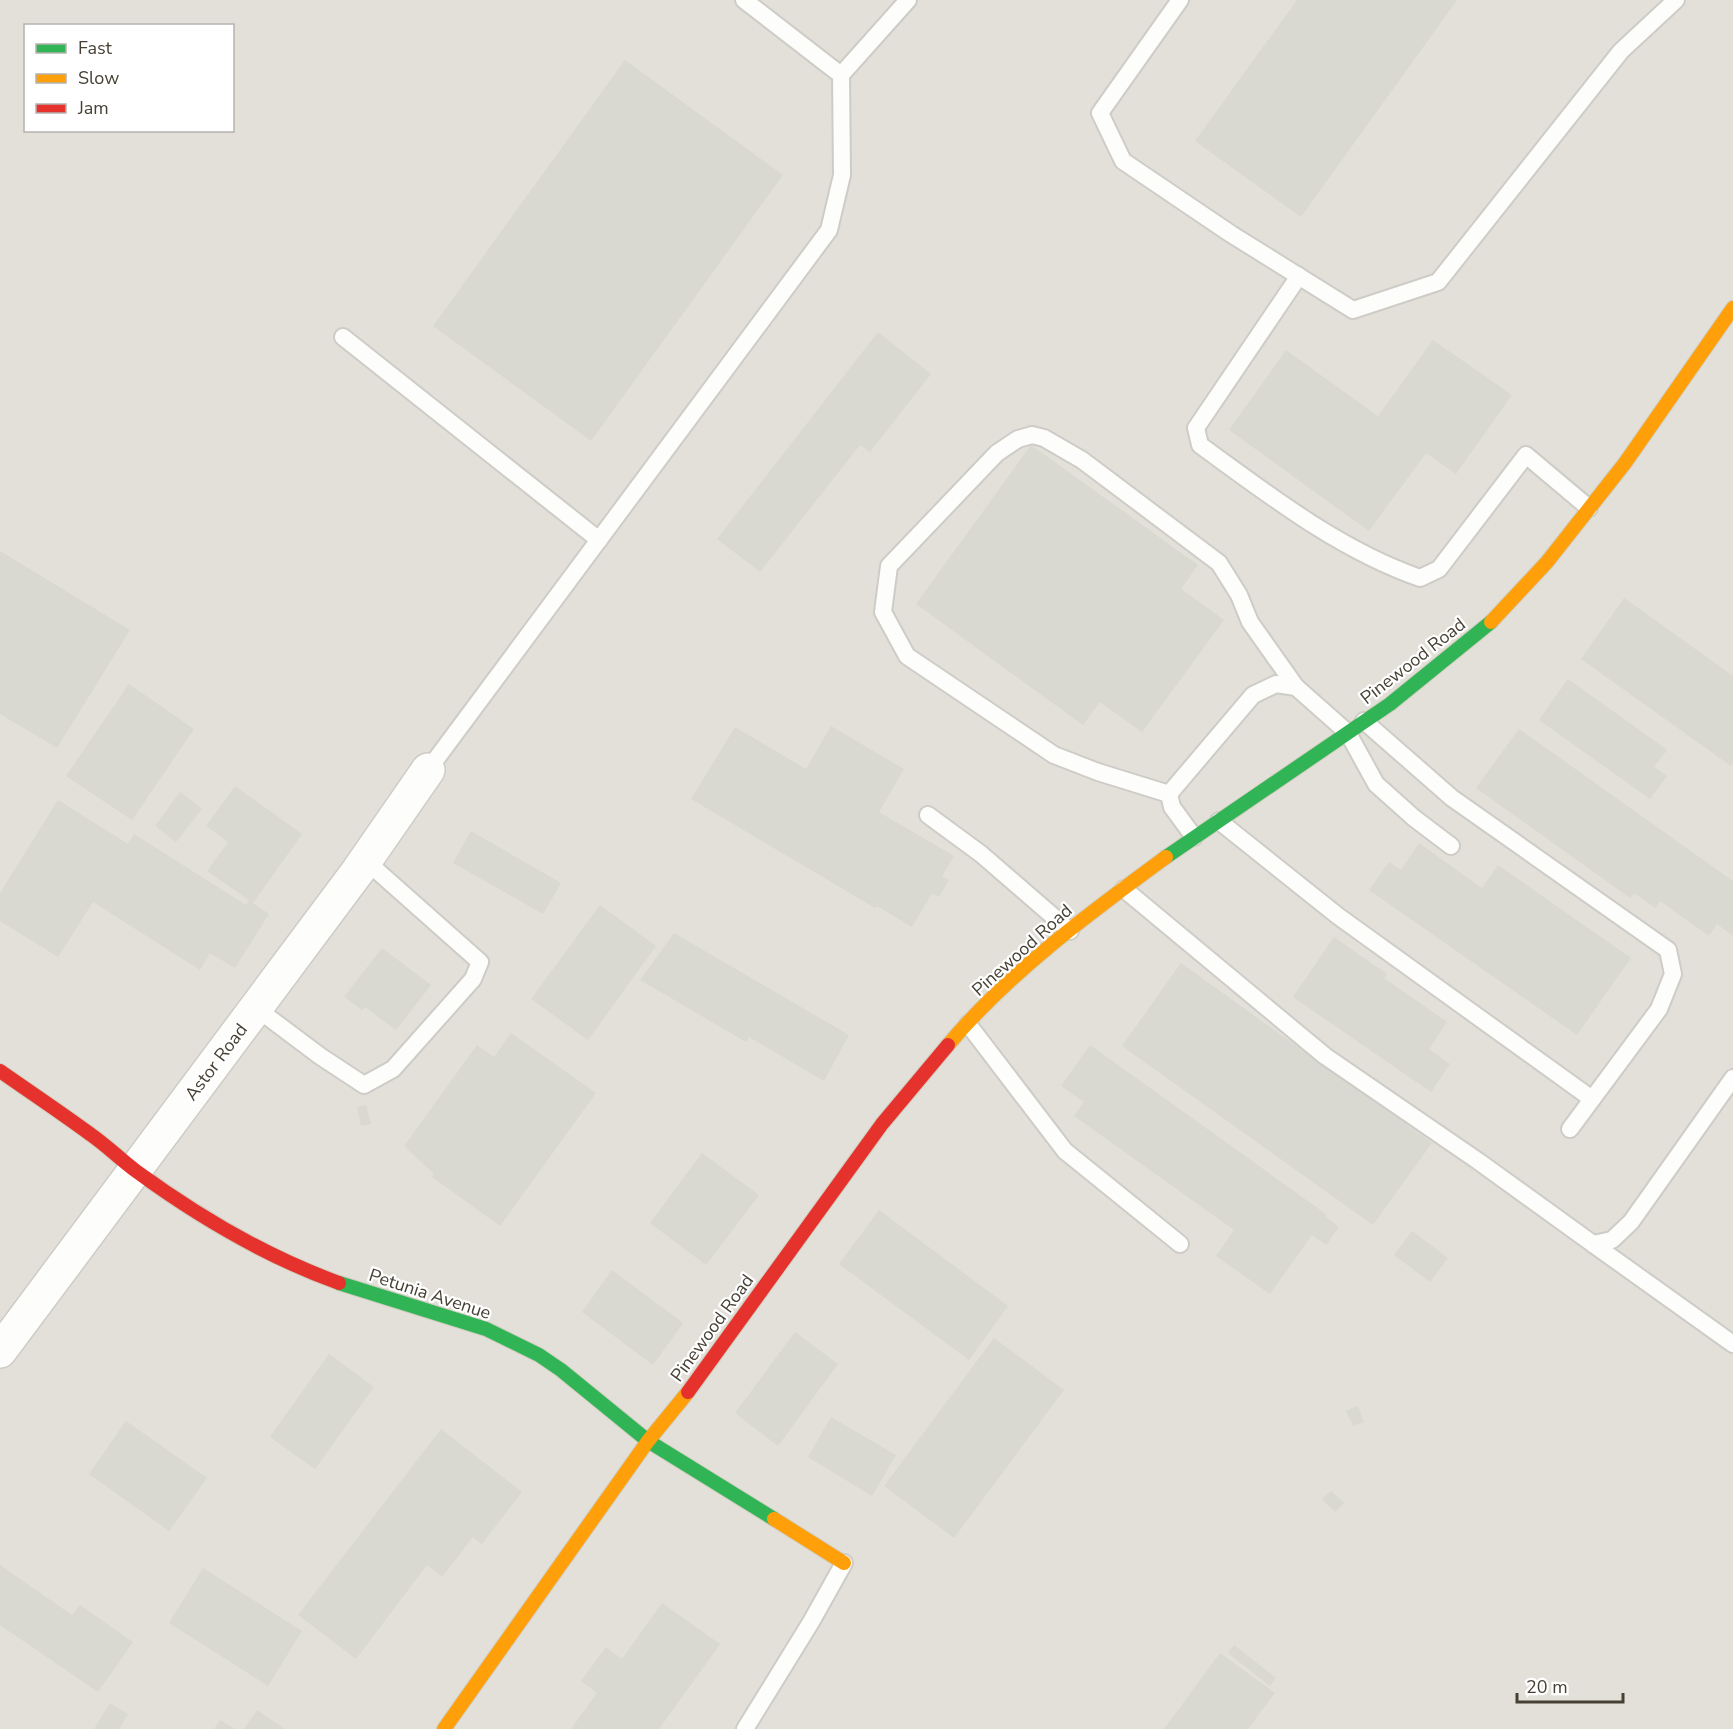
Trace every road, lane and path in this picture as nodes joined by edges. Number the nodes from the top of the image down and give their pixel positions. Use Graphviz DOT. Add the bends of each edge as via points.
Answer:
graph roads {
  1 [pos="744,0"];
  2 [pos="908,0"];
  3 [pos="1180,0"];
  4 [pos="1676,0"];
  5 [pos="841,75"];
  6 [pos="1299,276"];
  7 [pos="1733,308"];
  8 [pos="343,337"];
  9 [pos="1589,508"];
  10 [pos="599,540"];
  11 [pos="1296,687"];
  12 [pos="1364,722"];
  13 [pos="1348,733"];
  14 [pos="428,770"];
  15 [pos="1169,794"];
  16 [pos="928,815"];
  17 [pos="1219,821"];
  18 [pos="1194,837"];
  19 [pos="1451,846"];
  20 [pos="365,860"];
  21 [pos="1124,888"];
  22 [pos="1070,931"];
  23 [pos="256,1008"];
  24 [pos="968,1024"];
  25 [pos="0,1071"];
  26 [pos="1733,1078"];
  27 [pos="1592,1099"];
  28 [pos="1570,1129"];
  29 [pos="135,1170"];
  30 [pos="1180,1244"];
  31 [pos="1593,1244"];
  32 [pos="1733,1344"];
  33 [pos="0,1351"];
  34 [pos="648,1441"];
  35 [pos="844,1563"];
  36 [pos="444,1729"];
  37 [pos="745,1729"];
  1 -- 5 [label="lane"];
  2 -- 5 [label="lane"];
  3 -- 6 [label="lane" via="1100,113 1123,162"];
  4 -- 6 [label="lane" via="1621,51 1438,282 1353,310"];
  5 -- 10 [label="lane" via="842,175 829,230"];
  6 -- 9 [label="lane" via="1196,428 1200,444 1284,507 1386,566 1420,578 1439,569 1526,455"];
  7 -- 9 [label="street, Pinewood Road" via="1632,454"];
  8 -- 10 [label="lane"];
  9 -- 12 [label="street, Pinewood Road" via="1547,562 1493,620"];
  10 -- 14 [label="lane"];
  11 -- 13 [label="lane"];
  11 -- 15 [label="lane" via="1276,684 1253,695"];
  11 -- 15 [label="lane" via="1250,622 1219,563 1082,460 1044,438 1032,435 1018,439 997,453 889,566 883,612 907,656 1054,755"];
  12 -- 13 [label="street, Pinewood Road"];
  12 -- 27 [label="lane" via="1452,798 1668,950 1673,974 1659,1009"];
  13 -- 17 [label="street, Pinewood Road"];
  13 -- 19 [label="lane" via="1376,784"];
  14 -- 20 [label="street, Astor Road"];
  15 -- 18 [label="lane" via="1172,807"];
  16 -- 22 [label="lane" via="981,854"];
  17 -- 18 [label="street, Pinewood Road"];
  17 -- 27 [label="lane" via="1338,916"];
  18 -- 21 [label="street, Pinewood Road"];
  20 -- 23 [label="street, Astor Road"];
  20 -- 23 [label="lane" via="480,962 472,979 393,1069 364,1085"];
  21 -- 22 [label="street, Pinewood Road"];
  21 -- 31 [label="lane" via="1325,1056"];
  22 -- 24 [label="street, Pinewood Road" via="1012,979"];
  23 -- 29 [label="street, Astor Road"];
  24 -- 30 [label="lane" via="1065,1150"];
  24 -- 34 [label="street, Pinewood Road" via="882,1124"];
  25 -- 29 [label="street, Petunia Avenue"];
  26 -- 31 [label="lane" via="1631,1222 1612,1240"];
  27 -- 28 [label="lane"];
  29 -- 33 [label="street, Astor Road"];
  29 -- 34 [label="street, Petunia Avenue" via="247,1242 306,1271 486,1329 539,1355"];
  31 -- 32 [label="lane"];
  34 -- 35 [label="street, Petunia Avenue"];
  34 -- 36 [label="street, Pinewood Road"];
  35 -- 37 [label="lane"];
}
